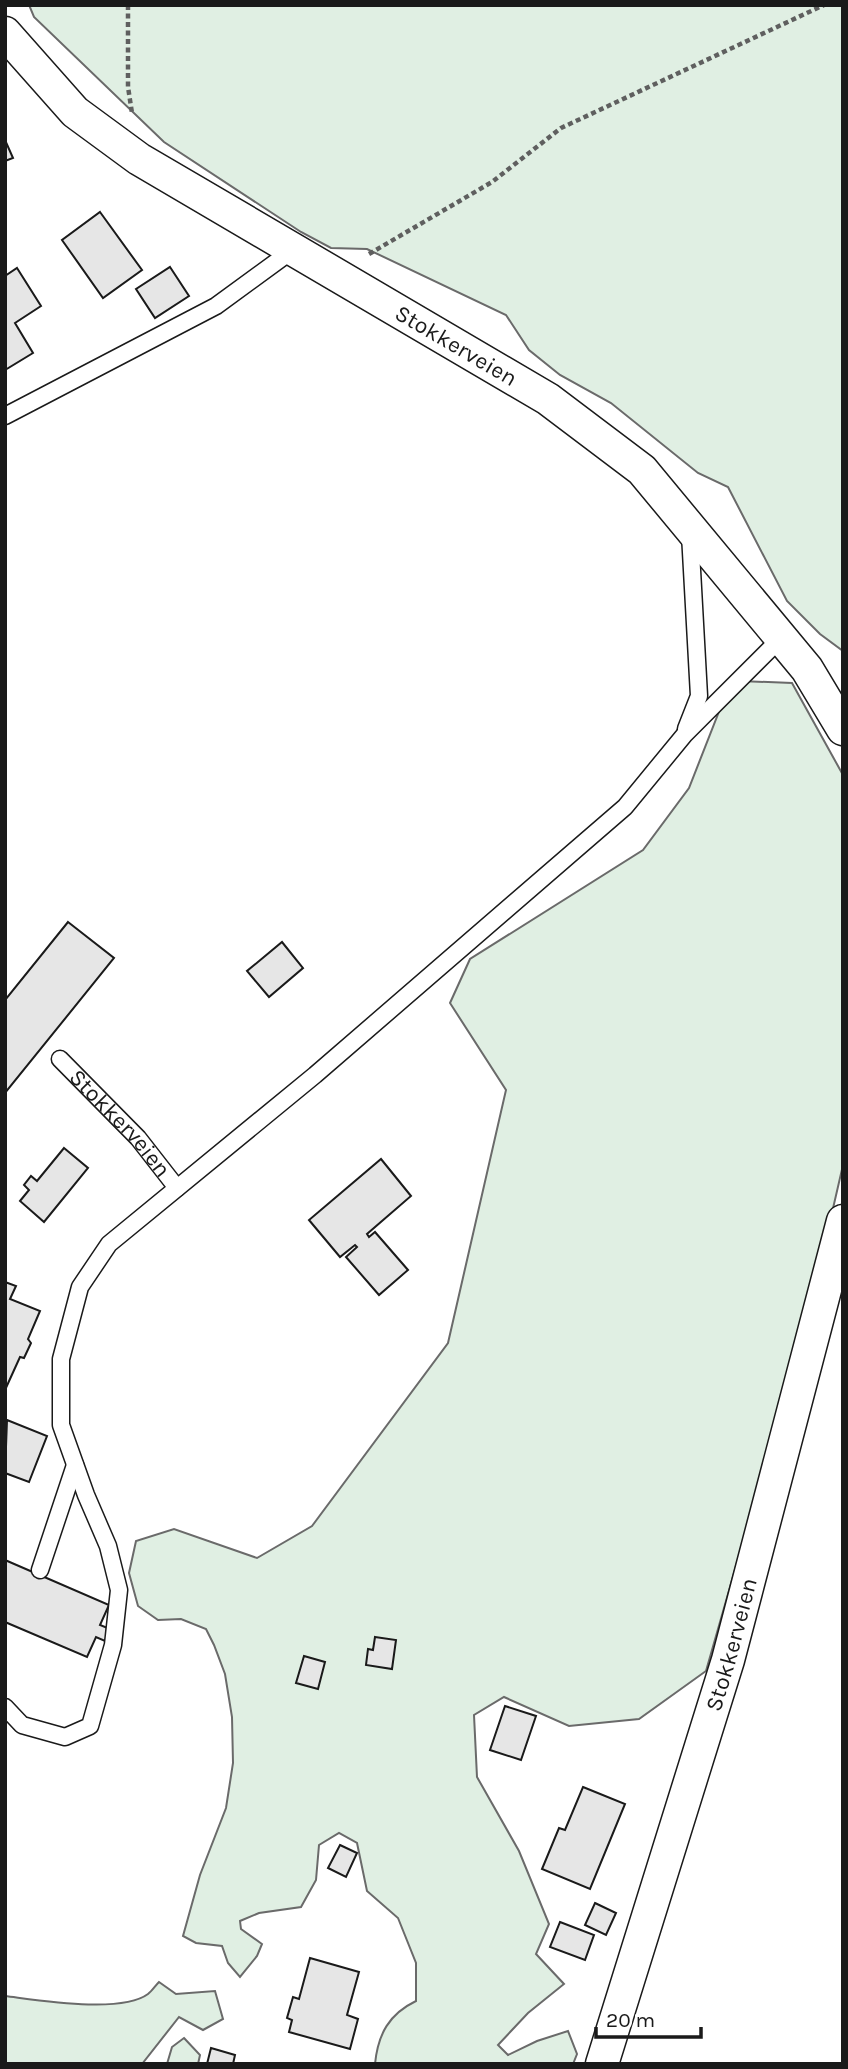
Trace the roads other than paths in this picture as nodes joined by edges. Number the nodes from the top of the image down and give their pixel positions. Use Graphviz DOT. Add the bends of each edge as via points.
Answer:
graph roads {
  1 [pos="5,33"];
  2 [pos="294,249"];
  3 [pos="5,416"];
  4 [pos="689,528"];
  5 [pos="781,638"];
  6 [pos="843,729"];
  7 [pos="685,734"];
  8 [pos="60,1059"];
  9 [pos="177,1188"];
  10 [pos="843,1221"];
  11 [pos="75,1465"];
  12 [pos="40,1570"];
  13 [pos="5,1707"];
  14 [pos="602,2064"];
  1 -- 2 [label="street, Stokkerveien" via="75,112 139,159"];
  2 -- 3 [label="lane" via="216,306"];
  2 -- 4 [label="street, Stokkerveien" via="548,399 642,470"];
  4 -- 5 [label="street, Stokkerveien"];
  4 -- 7 [label="lane" via="698,696"];
  5 -- 6 [label="street, Stokkerveien" via="807,669"];
  5 -- 7 [label="lane"];
  7 -- 9 [label="lane" via="625,807"];
  8 -- 9 [label="lane, Stokkerveien" via="138,1138"];
  9 -- 11 [label="lane" via="109,1244 80,1287 61,1359 61,1425"];
  10 -- 14 [label="street, Stokkerveien" via="728,1660"];
  11 -- 12 [label="lane"];
  11 -- 13 [label="lane" via="108,1546 119,1590 113,1645 90,1726 65,1737 22,1725"];
}
